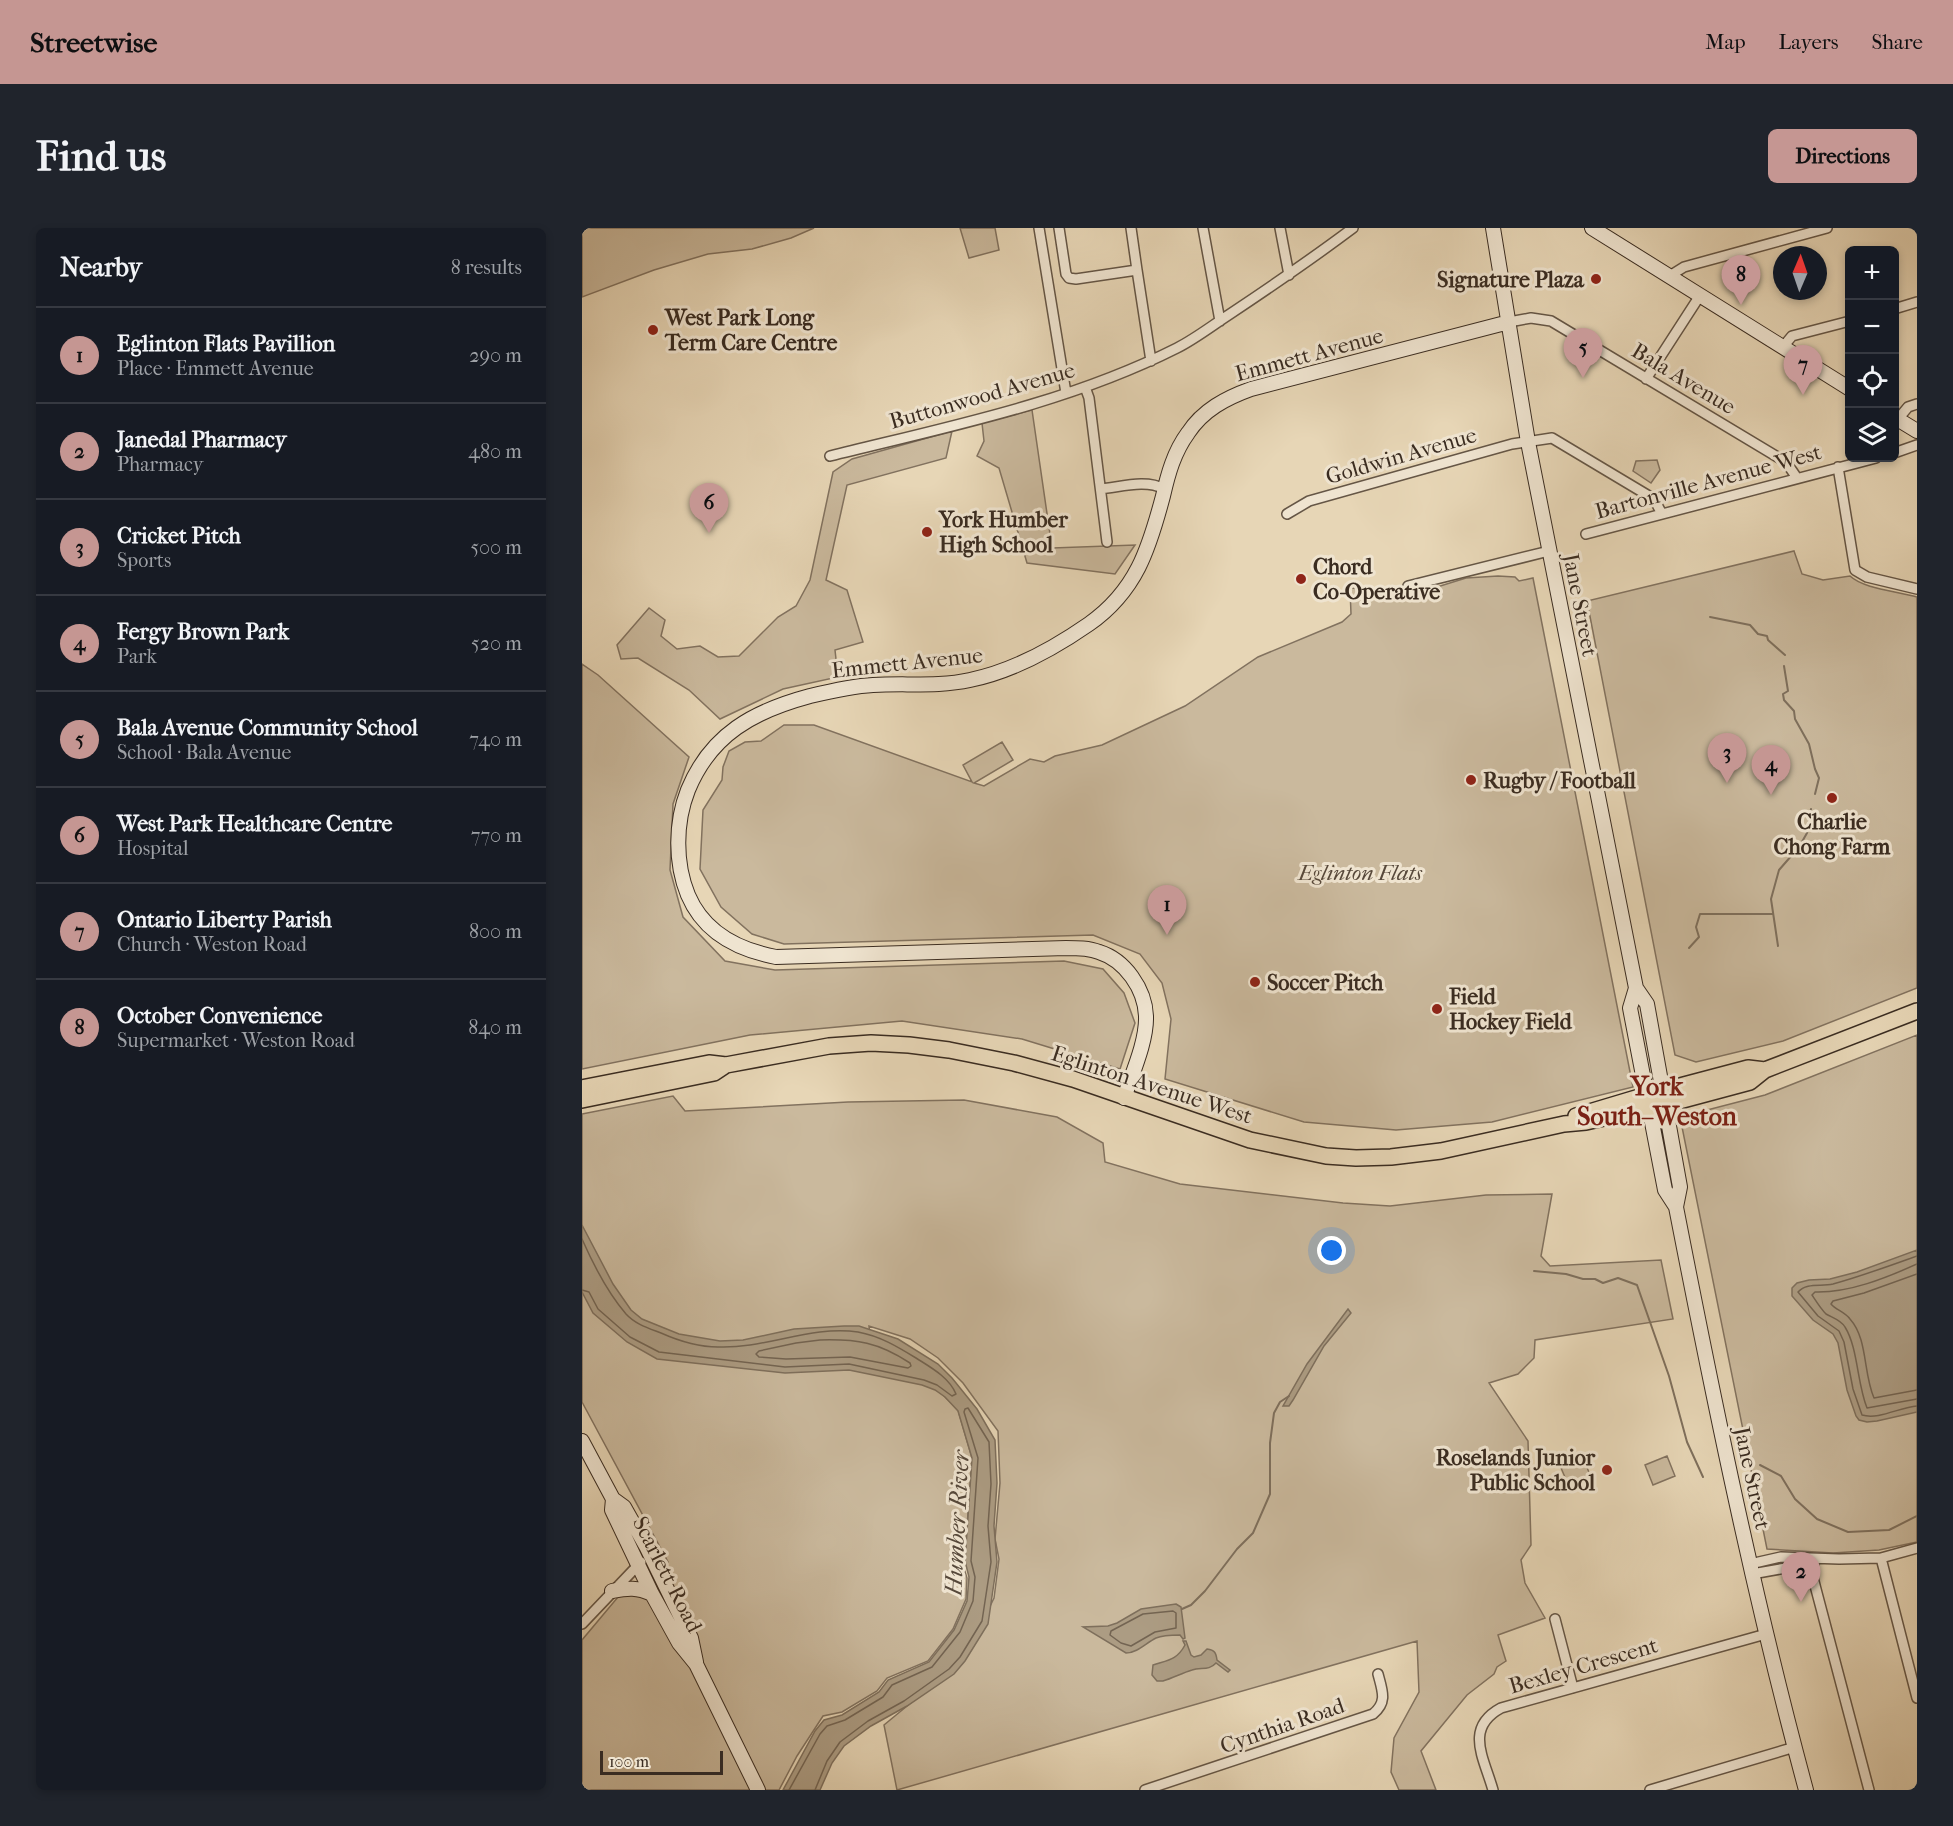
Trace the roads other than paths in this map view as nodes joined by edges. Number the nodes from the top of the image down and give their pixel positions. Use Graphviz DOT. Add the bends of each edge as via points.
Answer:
graph roads {
  1 [pos="1039,228"];
  2 [pos="1059,228"];
  3 [pos="1131,228"];
  4 [pos="1203,228"];
  5 [pos="1280,228"];
  6 [pos="1353,228"];
  7 [pos="1494,228"];
  8 [pos="1592,228"];
  9 [pos="1827,228"];
  10 [pos="1137,270"];
  11 [pos="1289,275"];
  12 [pos="1668,277"];
  13 [pos="1699,297"];
  14 [pos="1917,303"];
  15 [pos="1899,308"];
  16 [pos="1220,321"];
  17 [pos="1509,322"];
  18 [pos="1845,322"];
  19 [pos="1782,348"];
  20 [pos="1151,361"];
  21 [pos="1646,379"];
  22 [pos="1085,387"];
  23 [pos="1845,387"];
  24 [pos="1066,393"];
  25 [pos="1917,404"];
  26 [pos="1899,415"];
  27 [pos="1899,420"];
  28 [pos="1917,431"];
  29 [pos="1528,442"];
  30 [pos="1917,445"];
  31 [pos="1899,451"];
  32 [pos="830,456"];
  33 [pos="1859,462"];
  34 [pos="1838,467"];
  35 [pos="1797,477"];
  36 [pos="1101,489"];
  37 [pos="1164,489"];
  38 [pos="1287,514"];
  39 [pos="1662,514"];
  40 [pos="1586,534"];
  41 [pos="1107,542"];
  42 [pos="1549,551"];
  43 [pos="1408,586"];
  44 [pos="1917,589"];
  45 [pos="1917,1011"];
  46 [pos="716,1067"];
  47 [pos="582,1088"];
  48 [pos="1124,1098"];
  49 [pos="1655,1099"];
  50 [pos="582,1100"];
  51 [pos="582,1441"];
  52 [pos="613,1499"];
  53 [pos="1917,1548"];
  54 [pos="649,1553"];
  55 [pos="1881,1558"];
  56 [pos="1839,1559"];
  57 [pos="1811,1563"];
  58 [pos="638,1565"];
  59 [pos="1751,1569"];
  60 [pos="612,1591"];
  61 [pos="652,1594"];
  62 [pos="1555,1619"];
  63 [pos="582,1624"];
  64 [pos="1766,1634"];
  65 [pos="696,1664"];
  66 [pos="1378,1674"];
  67 [pos="1573,1688"];
  68 [pos="1917,1698"];
  69 [pos="1795,1747"];
  70 [pos="1165,1787"];
  71 [pos="758,1790"];
  72 [pos="1145,1790"];
  73 [pos="1493,1790"];
  74 [pos="1650,1790"];
  75 [pos="1806,1790"];
  76 [pos="1869,1790"];
  1 -- 24 [label="street"];
  2 -- 10 [label="street" via="1069,278"];
  3 -- 10 [label="street"];
  4 -- 16 [label="street"];
  5 -- 11 [label="street"];
  6 -- 11 [label="street, Buttonwood Avenue"];
  7 -- 17 [label="main road, Jane Street"];
  8 -- 12 [label="main road"];
  9 -- 12 [label="street" via="1684,267"];
  10 -- 20 [label="street"];
  11 -- 16 [label="street, Buttonwood Avenue"];
  12 -- 13 [label="main road"];
  13 -- 19 [label="main road"];
  13 -- 21 [label="street"];
  14 -- 15 [label="street"];
  16 -- 20 [label="street, Buttonwood Avenue"];
  17 -- 21 [label="street, Bala Avenue" via="1531,318 1551,321"];
  17 -- 29 [label="main road, Jane Street"];
  17 -- 37 [label="main road, Emmett Avenue" via="1228,398 1188,432"];
  18 -- 19 [label="street" via="1792,336"];
  19 -- 23 [label="main road"];
  20 -- 22 [label="street, Buttonwood Avenue"];
  21 -- 35 [label="street, Bala Avenue" via="1786,462"];
  22 -- 24 [label="street, Buttonwood Avenue"];
  22 -- 36 [label="street"];
  24 -- 32 [label="street, Buttonwood Avenue" via="1018,409"];
  25 -- 26 [label="street"];
  27 -- 28 [label="main road"];
  29 -- 38 [label="street, Goldwin Avenue" via="1309,501"];
  29 -- 39 [label="street, Goldwin Avenue" via="1552,438 1563,443 1654,499"];
  29 -- 42 [label="main road, Jane Street"];
  30 -- 31 [label="street"];
  33 -- 34 [label="street, Bartonville Avenue West"];
  34 -- 35 [label="street, Bartonville Avenue West"];
  34 -- 44 [label="street" via="1855,570 1867,577"];
  35 -- 39 [label="street, Bartonville Avenue West"];
  36 -- 37 [label="street" via="1146,484"];
  36 -- 41 [label="street"];
  37 -- 48 [label="main road, Emmett Avenue" via="1140,566 1118,600 1089,624 1035,657 990,675 950,683 847,688 757,714 724,737 697,770 683,803 678,837 682,879 697,910 722,937 756,954 801,957 1067,948 1109,956 1135,980 1145,1010 1142,1042"];
  39 -- 40 [label="street, Bartonville Avenue West"];
  42 -- 43 [label="street"];
  42 -- 49 [label="main road, Jane Street" via="1635,988 1630,1008"];
  45 -- 49 [label="main road, Eglinton Avenue West" via="1765,1070 1750,1082"];
  46 -- 47 [label="main road, Eglinton Avenue West"];
  46 -- 48 [label="main road, Eglinton Avenue West" via="830,1047 909,1045 1014,1063"];
  46 -- 50 [label="main road, Eglinton Avenue West"];
  48 -- 49 [label="main road, Eglinton Avenue West" via="1250,1140 1346,1157 1441,1151 1586,1122"];
  49 -- 59 [label="main road, Jane Street" via="1665,1190 1676,1207"];
  51 -- 52 [label="main road, Scarlett Road"];
  52 -- 54 [label="main road, Scarlett Road" via="624,1507"];
  52 -- 58 [label="main road, Scarlett Road" via="612,1510"];
  53 -- 55 [label="street"];
  54 -- 58 [label="street"];
  54 -- 65 [label="main road, Scarlett Road" via="691,1638"];
  55 -- 56 [label="street"];
  55 -- 68 [label="street"];
  56 -- 57 [label="street"];
  56 -- 59 [label="street" via="1781,1557"];
  57 -- 59 [label="street"];
  57 -- 76 [label="street"];
  58 -- 60 [label="street"];
  58 -- 61 [label="main road, Scarlett Road"];
  59 -- 64 [label="main road, Jane Street"];
  60 -- 61 [label="main road" via="632,1587"];
  60 -- 63 [label="street"];
  61 -- 65 [label="main road, Scarlett Road" via="679,1643"];
  62 -- 67 [label="street"];
  64 -- 67 [label="street, Bexley Crescent"];
  64 -- 69 [label="main road, Jane Street"];
  65 -- 71 [label="main road, Scarlett Road"];
  66 -- 70 [label="street, Cynthia Road" via="1384,1700 1373,1714"];
  67 -- 73 [label="street, Bexley Crescent" via="1501,1708 1487,1717 1479,1738"];
  69 -- 74 [label="street"];
  69 -- 75 [label="main road, Jane Street"];
  70 -- 72 [label="street"];
}
